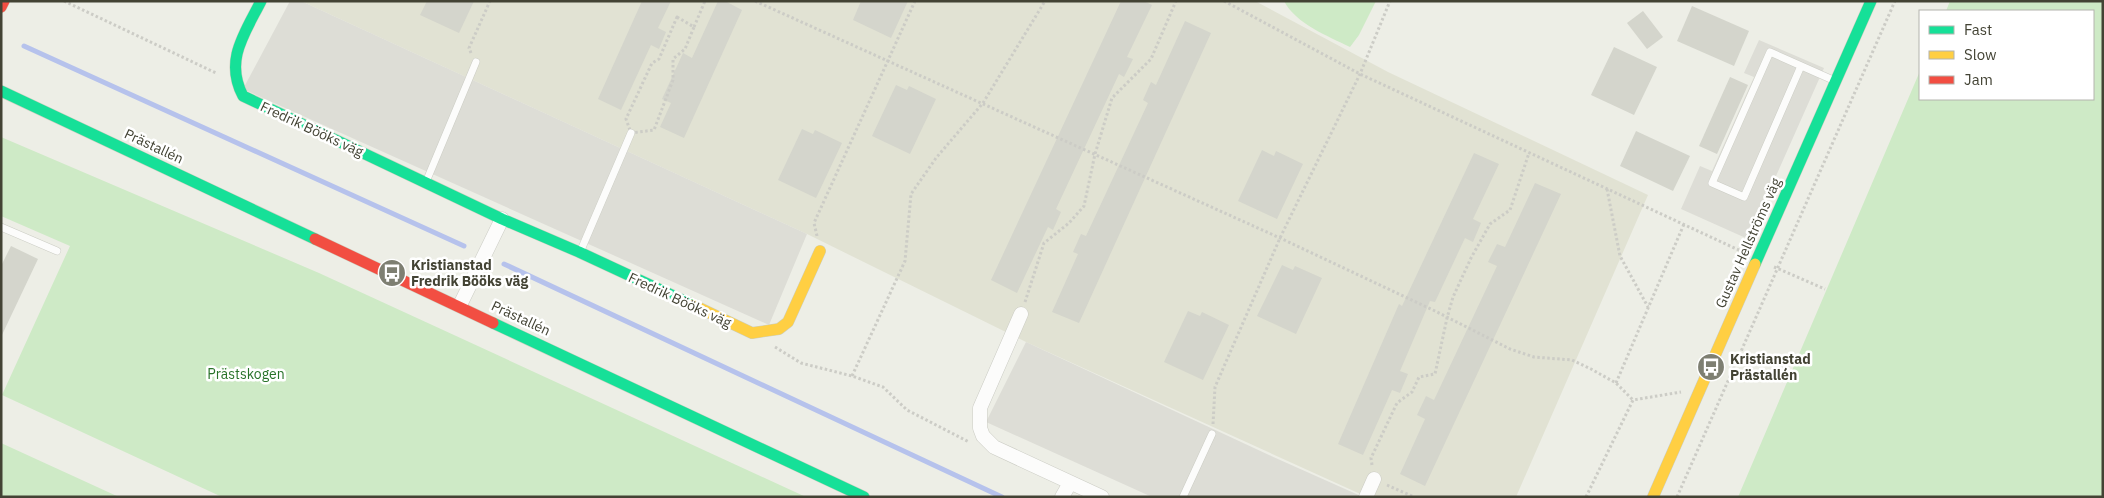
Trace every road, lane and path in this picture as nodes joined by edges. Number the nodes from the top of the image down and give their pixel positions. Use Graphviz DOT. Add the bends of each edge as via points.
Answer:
graph roads {
  1 [pos="4,1"];
  2 [pos="64,1"];
  3 [pos="261,1"];
  4 [pos="490,1"];
  5 [pos="705,1"];
  6 [pos="755,1"];
  7 [pos="915,1"];
  8 [pos="1045,1"];
  9 [pos="1176,1"];
  10 [pos="1224,1"];
  11 [pos="1390,1"];
  12 [pos="1871,1"];
  13 [pos="1896,1"];
  14 [pos="1,7"];
  15 [pos="694,27"];
  16 [pos="887,60"];
  17 [pos="476,62"];
  18 [pos="1801,66"];
  19 [pos="1360,74"];
  20 [pos="234,78"];
  21 [pos="1836,81"];
  22 [pos="1,91"];
  23 [pos="983,103"];
  24 [pos="631,133"];
  25 [pos="1529,153"];
  26 [pos="1095,154"];
  27 [pos="426,183"];
  28 [pos="1607,189"];
  29 [pos="502,219"];
  30 [pos="1684,224"];
  31 [pos="1,227"];
  32 [pos="1280,238"];
  33 [pos="57,251"];
  34 [pos="820,251"];
  35 [pos="579,252"];
  36 [pos="1757,260"];
  37 [pos="1778,268"];
  38 [pos="1825,289"];
  39 [pos="460,305"];
  40 [pos="1648,307"];
  41 [pos="1021,314"];
  42 [pos="1446,318"];
  43 [pos="752,333"];
  44 [pos="852,376"];
  45 [pos="1616,383"];
  46 [pos="1683,392"];
  47 [pos="1633,400"];
  48 [pos="1212,434"];
  49 [pos="994,447"];
  50 [pos="1374,479"];
  51 [pos="1070,483"];
  52 [pos="864,497"];
  53 [pos="1062,497"];
  54 [pos="1102,497"];
  55 [pos="1183,497"];
  56 [pos="1366,497"];
  57 [pos="1414,497"];
  58 [pos="1586,497"];
  59 [pos="1653,497"];
  60 [pos="1677,497"];
  1 -- 14 [label="street"];
  2 -- 20 [label="path" via="223,76"];
  3 -- 20 [label="street" via="235,55"];
  4 -- 17 [label="path" via="469,48"];
  5 -- 15 [label="path"];
  6 -- 16 [label="path"];
  7 -- 16 [label="path"];
  8 -- 23 [label="path"];
  9 -- 26 [label="path" via="1151,59 1112,98"];
  10 -- 19 [label="path"];
  11 -- 19 [label="path"];
  12 -- 21 [label="street, Gustav Hellströms väg"];
  13 -- 37 [label="path"];
  15 -- 24 [label="path" via="685,49 673,59 673,80 654,130"];
  15 -- 24 [label="path" via="677,17 659,59 652,63 626,119"];
  16 -- 23 [label="path"];
  16 -- 34 [label="path" via="814,223"];
  17 -- 27 [label="lane"];
  18 -- 18 [label="lane" via="1770,52 1712,183 1744,197"];
  18 -- 21 [label="lane"];
  19 -- 25 [label="path"];
  19 -- 32 [label="path"];
  20 -- 27 [label="street, Fredrik Bööks väg" via="243,96"];
  21 -- 36 [label="street, Gustav Hellströms väg"];
  22 -- 39 [label="street, Prästallén"];
  23 -- 26 [label="path"];
  23 -- 44 [label="path" via="936,158 911,194 905,261"];
  24 -- 35 [label="lane"];
  25 -- 28 [label="path"];
  25 -- 42 [label="path" via="1510,210 1490,224 1460,281"];
  26 -- 32 [label="path"];
  26 -- 41 [label="path" via="1084,206 1069,224 1044,243"];
  27 -- 29 [label="street, Fredrik Bööks väg"];
  28 -- 30 [label="path"];
  28 -- 40 [label="path" via="1620,256"];
  29 -- 35 [label="street, Fredrik Bööks väg"];
  29 -- 39 [label="street"];
  30 -- 36 [label="path"];
  30 -- 40 [label="path"];
  31 -- 33 [label="lane"];
  32 -- 42 [label="path"];
  32 -- 48 [label="path" via="1215,388"];
  34 -- 43 [label="street" via="788,322 774,331"];
  35 -- 43 [label="street, Fredrik Bööks väg"];
  36 -- 37 [label="path"];
  36 -- 59 [label="street, Gustav Hellströms väg"];
  37 -- 38 [label="path"];
  37 -- 60 [label="path"];
  39 -- 52 [label="street, Prästallén"];
  40 -- 45 [label="path"];
  41 -- 49 [label="street" via="980,408 980,428"];
  42 -- 45 [label="path" via="1516,351 1534,357 1572,360"];
  42 -- 50 [label="path" via="1435,374 1419,378 1412,392 1397,403 1371,458"];
  43 -- 44 [label="path" via="801,363"];
  44 -- 49 [label="path" via="884,387 907,410 974,444"];
  45 -- 47 [label="path"];
  46 -- 47 [label="path"];
  47 -- 58 [label="path"];
  48 -- 55 [label="lane"];
  49 -- 51 [label="street"];
  50 -- 56 [label="street"];
  50 -- 57 [label="path"];
  51 -- 53 [label="street"];
  51 -- 54 [label="street"];
}
